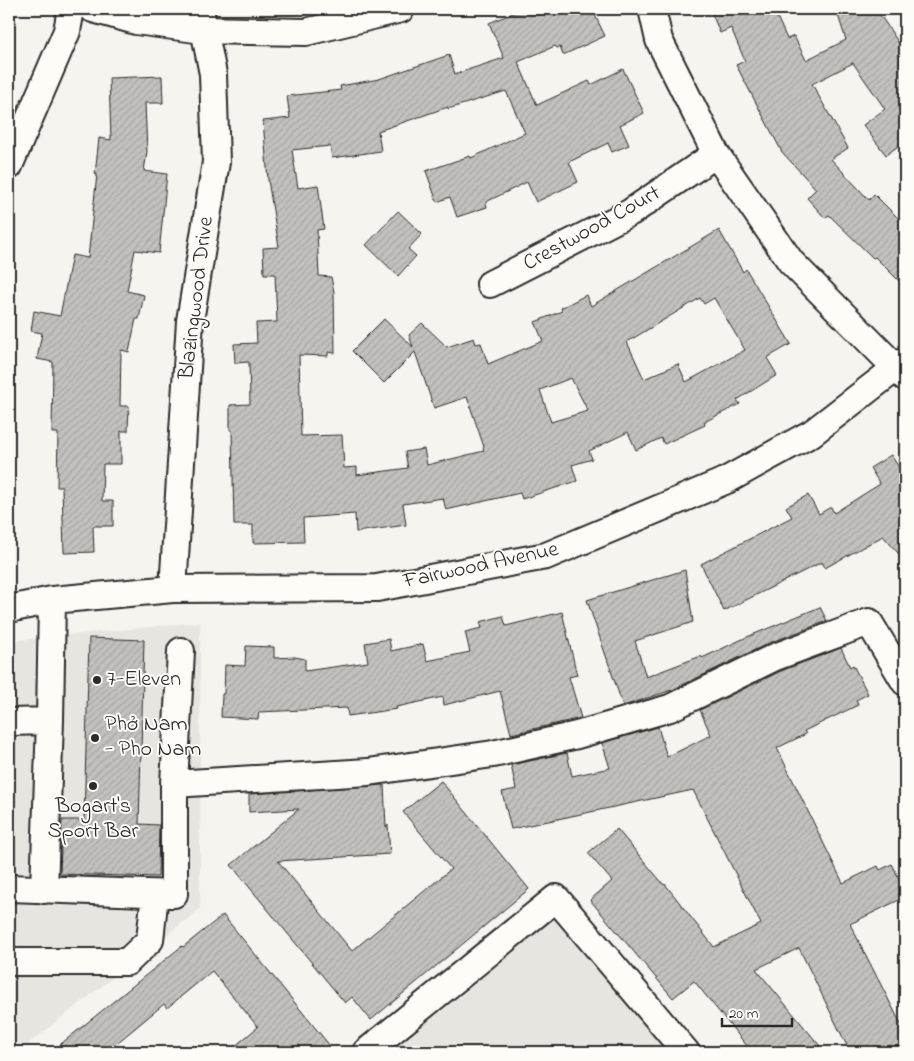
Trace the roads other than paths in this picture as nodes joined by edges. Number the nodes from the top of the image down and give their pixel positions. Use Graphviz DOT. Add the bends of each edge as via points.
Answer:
graph roads {
  1 [pos="71,9"];
  2 [pos="93,9"];
  3 [pos="401,9"];
  4 [pos="652,9"];
  5 [pos="202,19"];
  6 [pos="716,154"];
  7 [pos="9,166"];
  8 [pos="490,284"];
  9 [pos="903,369"];
  10 [pos="173,589"];
  11 [pos="52,600"];
  12 [pos="9,609"];
  13 [pos="181,651"];
  14 [pos="905,682"];
  15 [pos="50,721"];
  16 [pos="9,722"];
  17 [pos="174,784"];
  18 [pos="9,888"];
  19 [pos="44,890"];
  20 [pos="155,894"];
  21 [pos="9,962"];
  22 [pos="366,1052"];
  23 [pos="686,1052"];
  1 -- 7 [label="street" via="67,31"];
  2 -- 5 [label="street" via="136,21"];
  3 -- 5 [label="street" via="306,32"];
  4 -- 6 [label="street" via="659,40"];
  5 -- 10 [label="street, Blazingwood Drive" via="212,67 216,162 190,321"];
  6 -- 8 [label="street, Crestwood Court" via="631,212"];
  6 -- 9 [label="street" via="791,262"];
  9 -- 10 [label="street, Fairwood Avenue" via="812,433 727,480 546,556 377,588"];
  10 -- 11 [label="street, Fairwood Avenue"];
  11 -- 12 [label="street, Fairwood Avenue"];
  11 -- 15 [label="street"];
  13 -- 17 [label="street"];
  14 -- 17 [label="street" via="869,622 775,657 670,708 577,735 493,754 368,772"];
  15 -- 16 [label="street"];
  15 -- 19 [label="street"];
  17 -- 20 [label="street" via="174,894"];
  18 -- 19 [label="street"];
  19 -- 20 [label="street"];
  20 -- 21 [label="street" via="150,940 127,962"];
  22 -- 23 [label="street" via="556,898"];
}
